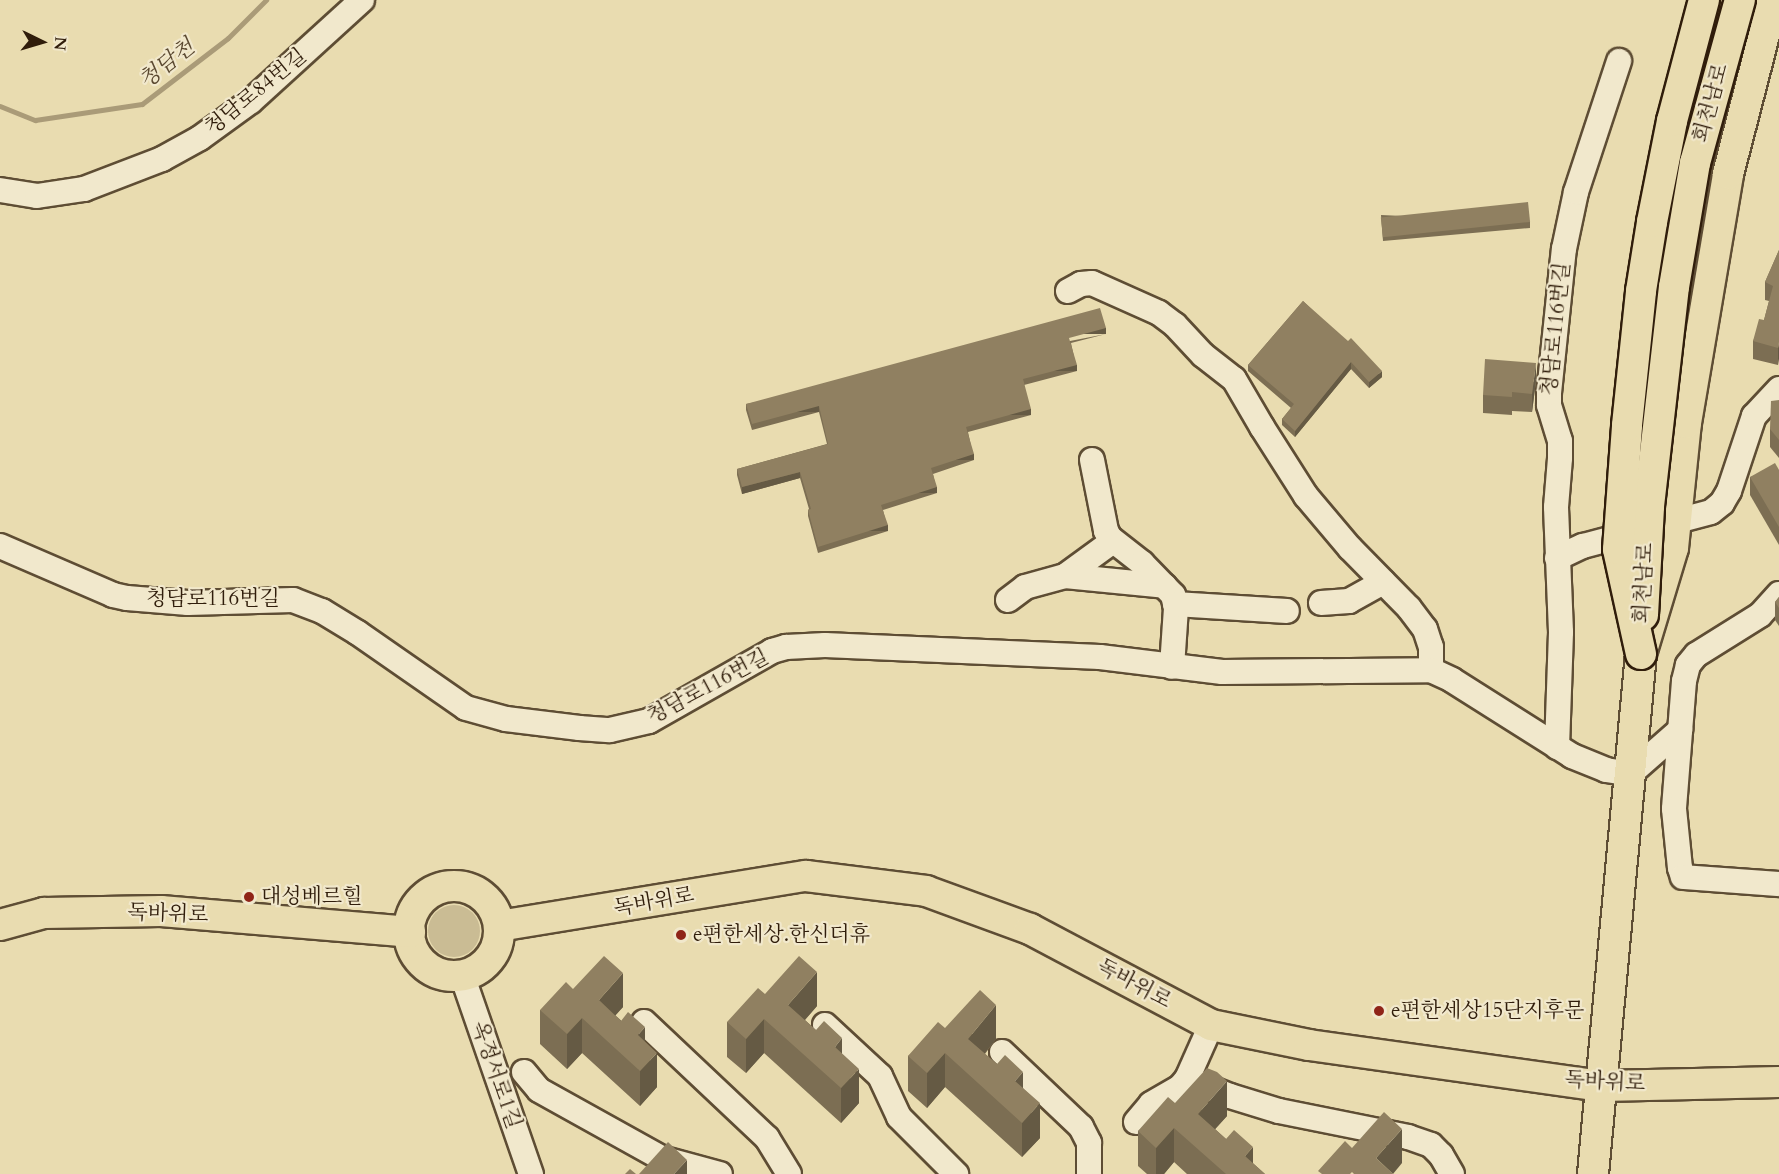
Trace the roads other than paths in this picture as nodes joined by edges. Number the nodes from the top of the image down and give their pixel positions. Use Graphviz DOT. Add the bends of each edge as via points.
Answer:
graph roads {
  1 [pos="362,0"];
  2 [pos="1704,0"];
  3 [pos="1740,0"];
  4 [pos="1773,0"];
  5 [pos="1619,61"];
  6 [pos="0,190"];
  7 [pos="1068,291"];
  8 [pos="1779,389"];
  9 [pos="1092,460"];
  10 [pos="1113,541"];
  11 [pos="0,546"];
  12 [pos="1557,558"];
  13 [pos="1065,576"];
  14 [pos="1383,582"];
  15 [pos="1779,594"];
  16 [pos="1170,595"];
  17 [pos="1008,600"];
  18 [pos="1321,603"];
  19 [pos="1287,611"];
  20 [pos="1641,654"];
  21 [pos="1172,667"];
  22 [pos="1431,670"];
  23 [pos="1680,730"];
  24 [pos="1557,747"];
  25 [pos="1630,774"];
  26 [pos="1779,884"];
  27 [pos="0,925"];
  28 [pos="499,926"];
  29 [pos="410,932"];
  30 [pos="462,975"];
  31 [pos="644,1022"];
  32 [pos="825,1025"];
  33 [pos="1211,1025"];
  34 [pos="1002,1052"];
  35 [pos="524,1072"];
  36 [pos="1187,1079"];
  37 [pos="1779,1082"];
  38 [pos="1602,1086"];
  39 [pos="1136,1122"];
  40 [pos="531,1174"];
  41 [pos="720,1174"];
  42 [pos="789,1174"];
  43 [pos="956,1174"];
  44 [pos="1089,1174"];
  45 [pos="1452,1174"];
  46 [pos="1593,1174"];
  1 -- 6 [label="street, 청담로84번길" via="251,101 200,138 162,159 84,189 38,196"];
  2 -- 20 [label="main road, bridge" via="1672,121 1652,222 1627,425 1618,549"];
  3 -- 20 [label="main road, 회천남로, bridge" via="1695,163 1674,287 1649,506"];
  4 -- 20 [label="main road" via="1731,164 1716,244 1686,423 1673,548"];
  5 -- 12 [label="street, 청담로116번길" via="1576,192 1564,249 1549,399 1560,441"];
  7 -- 14 [label="street" via="1092,283 1143,305 1168,319 1203,355 1224,369 1242,390 1306,496"];
  8 -- 12 [label="street" via="1754,416 1732,485 1722,503 1711,512 1583,546"];
  9 -- 10 [label="street" via="1106,531"];
  10 -- 13 [label="street"];
  10 -- 16 [label="street" via="1137,559"];
  11 -- 21 [label="street, 청담로116번길" via="127,598 188,603 293,600 358,633 466,708 506,719 579,728 610,730 650,722 772,651 795,646 1100,657"];
  12 -- 24 [label="street, 청담로116번길" via="1561,632"];
  13 -- 16 [label="street"];
  13 -- 17 [label="street" via="1025,587"];
  14 -- 18 [label="street" via="1349,601"];
  14 -- 22 [label="street" via="1425,629 1431,647"];
  15 -- 23 [label="street" via="1760,615 1691,660 1684,681"];
  16 -- 19 [label="street"];
  16 -- 21 [label="street"];
  20 -- 25 [label="main road, 회천남로"];
  21 -- 22 [label="street, 청담로116번길" via="1234,673"];
  22 -- 24 [label="street, 청담로116번길"];
  23 -- 25 [label="street"];
  23 -- 26 [label="street" via="1674,809 1681,874 1687,878"];
  24 -- 25 [label="street, 청담로116번길" via="1590,765"];
  25 -- 38 [label="main road, 회천남로"];
  27 -- 29 [label="main road, 독바위로" via="44,913 161,911"];
  28 -- 29 [label="main road" via="486,898 459,886 444,887 418,904 411,917"];
  28 -- 30 [label="main road" via="494,952 486,963"];
  28 -- 33 [label="main road, 독바위로" via="806,876 926,891 1030,928"];
  29 -- 30 [label="main road" via="412,947 432,970"];
  30 -- 40 [label="street, 옥정서로1길"];
  31 -- 42 [label="street" via="767,1138"];
  32 -- 43 [label="street" via="880,1076 899,1117"];
  33 -- 36 [label="street"];
  33 -- 38 [label="main road, 독바위로" via="1309,1045"];
  34 -- 44 [label="street" via="1081,1127 1089,1143"];
  35 -- 41 [label="street" via="538,1090 661,1158"];
  36 -- 39 [label="street" via="1151,1104"];
  36 -- 45 [label="street" via="1279,1111 1431,1145 1442,1155"];
  37 -- 38 [label="main road, 독바위로"];
  38 -- 46 [label="main road, 회천남로"];
}
